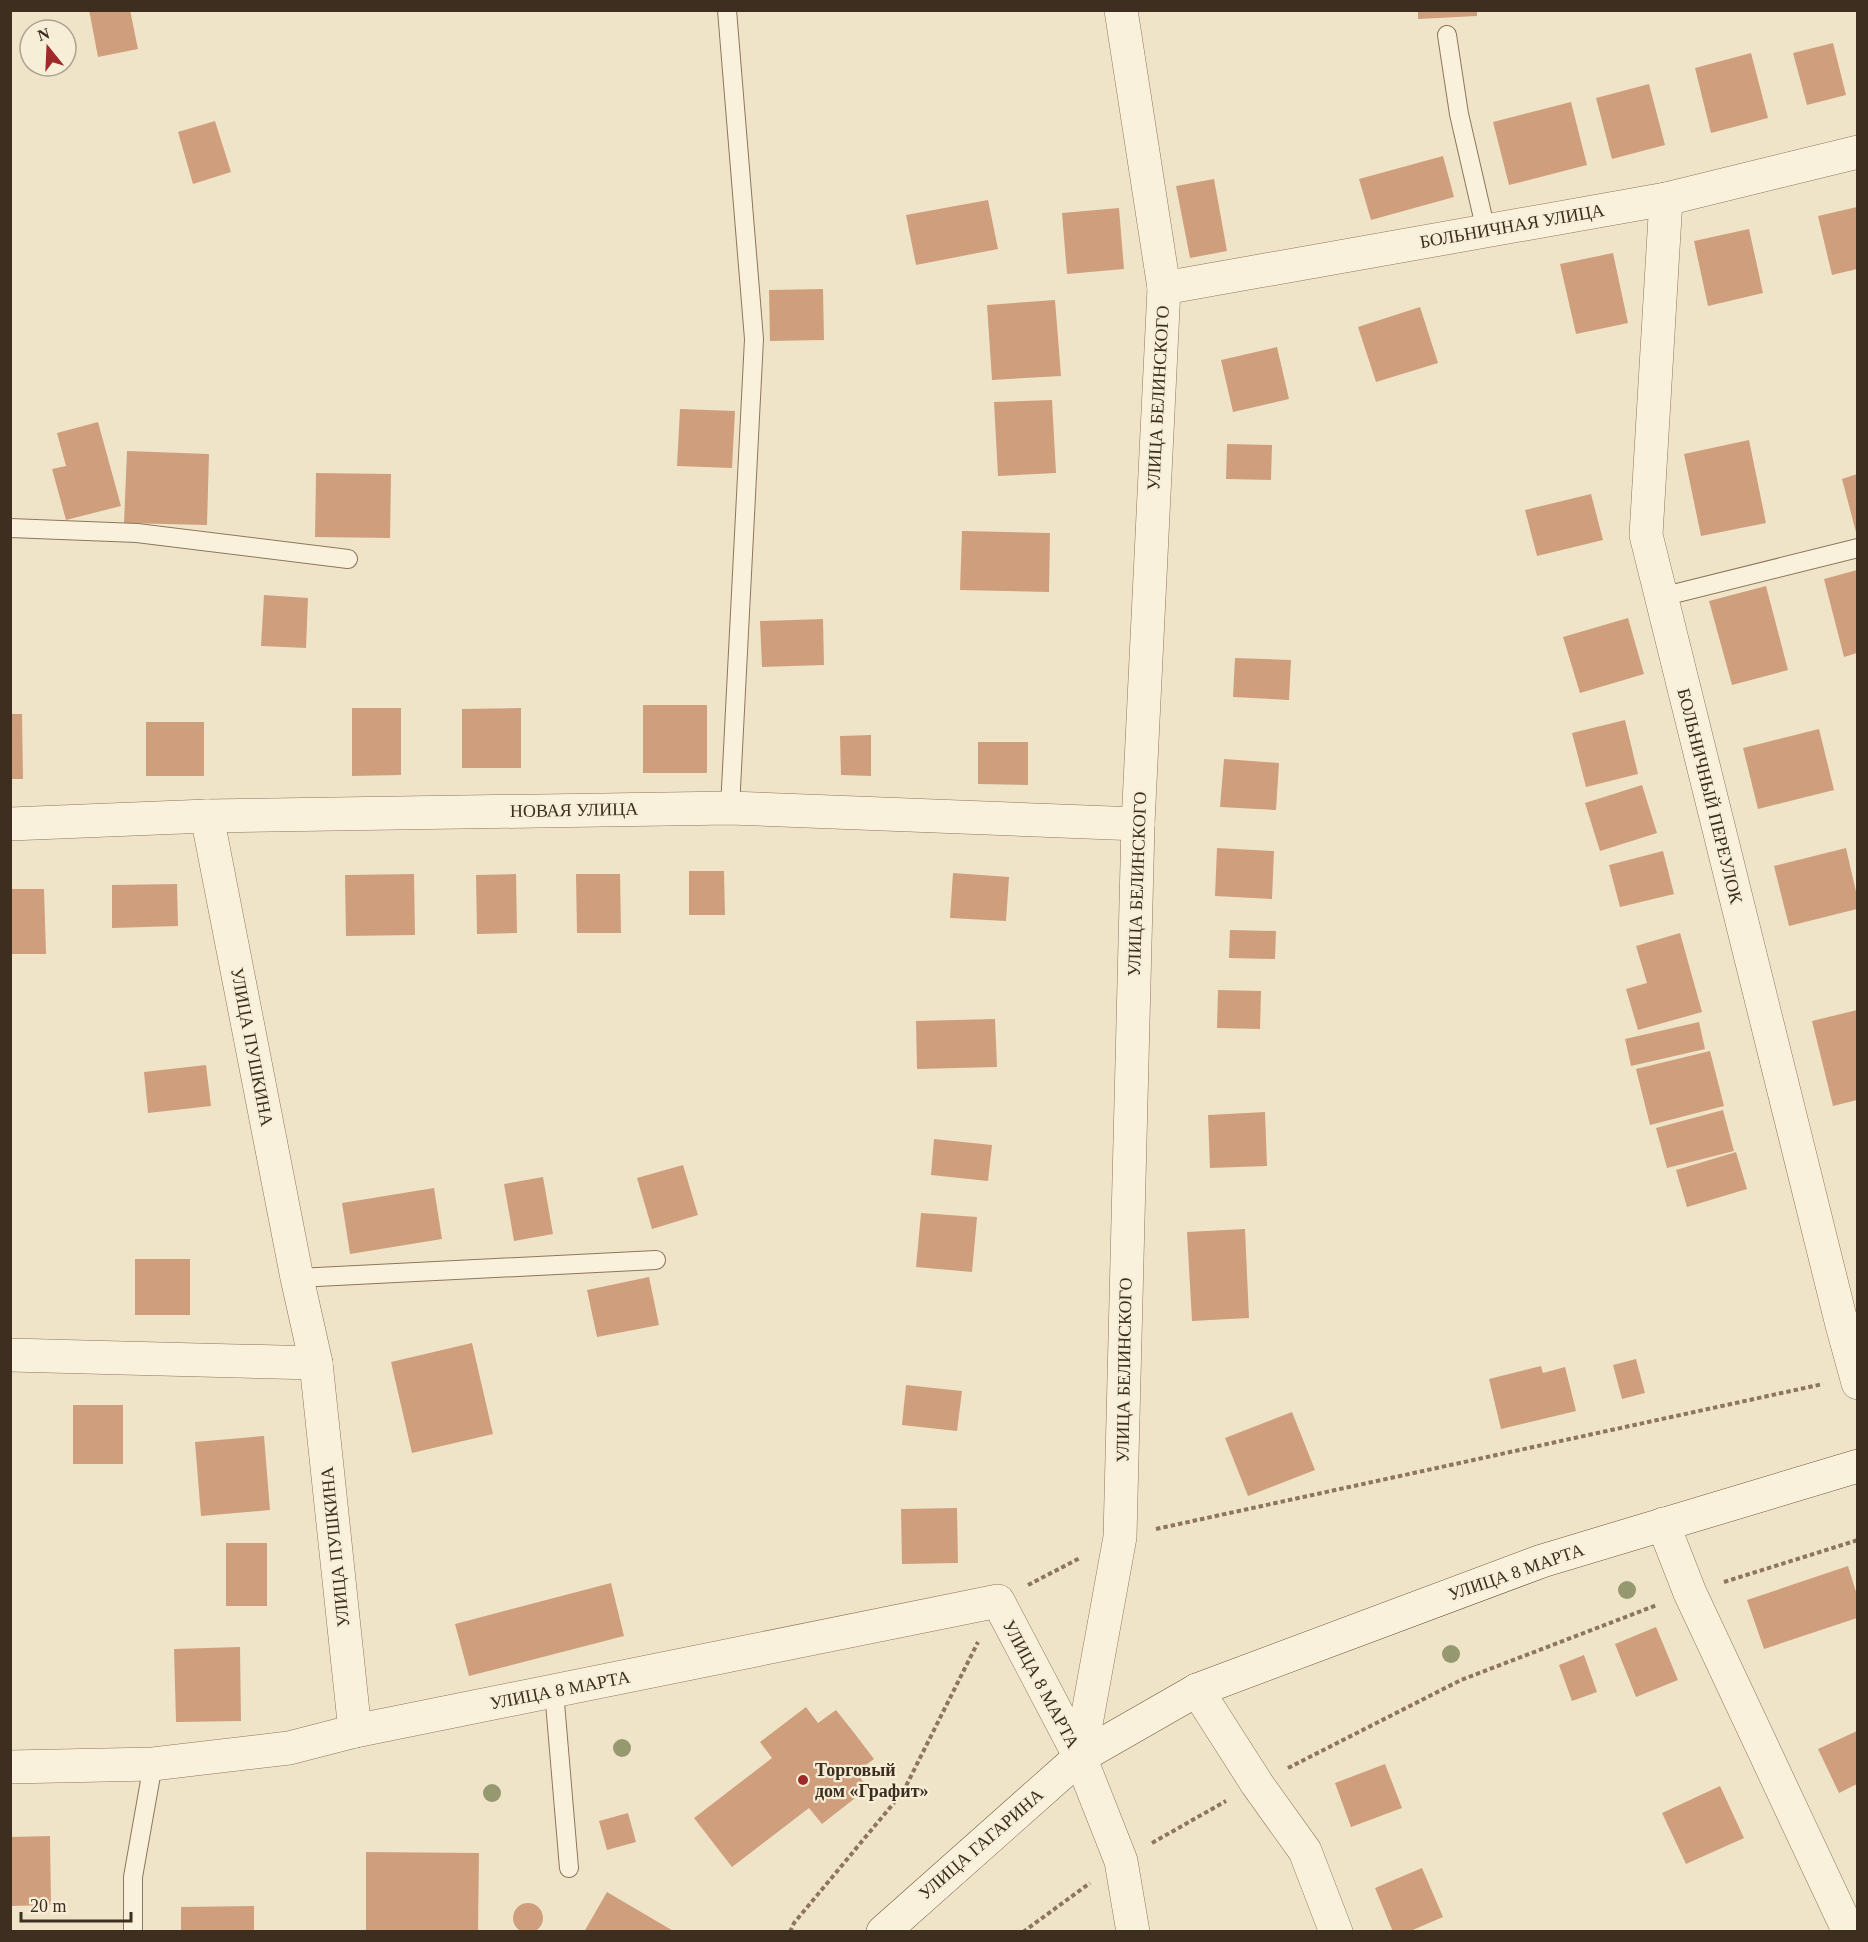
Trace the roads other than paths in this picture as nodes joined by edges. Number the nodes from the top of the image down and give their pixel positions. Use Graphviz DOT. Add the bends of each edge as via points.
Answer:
graph roads {
  1 [pos="727,10"];
  2 [pos="1120,10"];
  3 [pos="1447,34"];
  4 [pos="1857,152"];
  5 [pos="1666,199"];
  6 [pos="1486,231"];
  7 [pos="1164,288"];
  8 [pos="10,528"];
  9 [pos="1857,548"];
  10 [pos="348,560"];
  11 [pos="1661,597"];
  12 [pos="730,808"];
  13 [pos="207,816"];
  14 [pos="10,824"];
  15 [pos="1138,824"];
  16 [pos="656,1260"];
  17 [pos="297,1278"];
  18 [pos="10,1355"];
  19 [pos="316,1363"];
  20 [pos="1857,1380"];
  21 [pos="1857,1466"];
  22 [pos="1663,1524"];
  23 [pos="1197,1690"];
  24 [pos="554,1691"];
  25 [pos="355,1731"];
  26 [pos="1080,1757"];
  27 [pos="153,1764"];
  28 [pos="10,1767"];
  29 [pos="568,1868"];
  30 [pos="133,1932"];
  31 [pos="883,1932"];
  32 [pos="1133,1932"];
  33 [pos="1336,1932"];
  34 [pos="1849,1932"];
  1 -- 12 [label="lane" via="754,339"];
  2 -- 7 [label="street, УЛИЦА БЕЛИНСКОГО"];
  3 -- 6 [label="lane" via="1459,114"];
  4 -- 5 [label="street, БОЛЬНИЧНАЯ УЛИЦА"];
  5 -- 6 [label="street, БОЛЬНИЧНАЯ УЛИЦА"];
  5 -- 11 [label="street, БОЛЬНИЧНЫЙ ПЕРЕУЛОК" via="1646,535"];
  6 -- 7 [label="street, БОЛЬНИЧНАЯ УЛИЦА"];
  7 -- 15 [label="street, УЛИЦА БЕЛИНСКОГО"];
  8 -- 10 [label="lane" via="138,533"];
  9 -- 11 [label="lane"];
  11 -- 20 [label="street, БОЛЬНИЧНЫЙ ПЕРЕУЛОК"];
  12 -- 13 [label="street, НОВАЯ УЛИЦА"];
  12 -- 15 [label="street, НОВАЯ УЛИЦА"];
  13 -- 14 [label="street, НОВАЯ УЛИЦА"];
  13 -- 17 [label="street, УЛИЦА ПУШКИНА"];
  15 -- 26 [label="street, УЛИЦА БЕЛИНСКОГО" via="1120,1537"];
  16 -- 17 [label="lane"];
  17 -- 19 [label="street, УЛИЦА ПУШКИНА"];
  18 -- 19 [label="street"];
  19 -- 25 [label="street, УЛИЦА ПУШКИНА"];
  21 -- 22 [label="street, УЛИЦА 8 МАРТА"];
  22 -- 23 [label="street, УЛИЦА 8 МАРТА" via="1542,1561"];
  22 -- 34 [label="street" via="1690,1593"];
  23 -- 26 [label="street, УЛИЦА 8 МАРТА"];
  23 -- 33 [label="street" via="1305,1851"];
  24 -- 25 [label="street, УЛИЦА 8 МАРТА"];
  24 -- 26 [label="street, УЛИЦА 8 МАРТА" via="998,1601"];
  24 -- 29 [label="lane"];
  25 -- 27 [label="street, УЛИЦА 8 МАРТА" via="289,1748"];
  26 -- 31 [label="street, УЛИЦА ГАГАРИНА"];
  26 -- 32 [label="street" via="1121,1861"];
  27 -- 28 [label="street, УЛИЦА 8 МАРТА"];
  27 -- 30 [label="lane" via="133,1877"];
}
